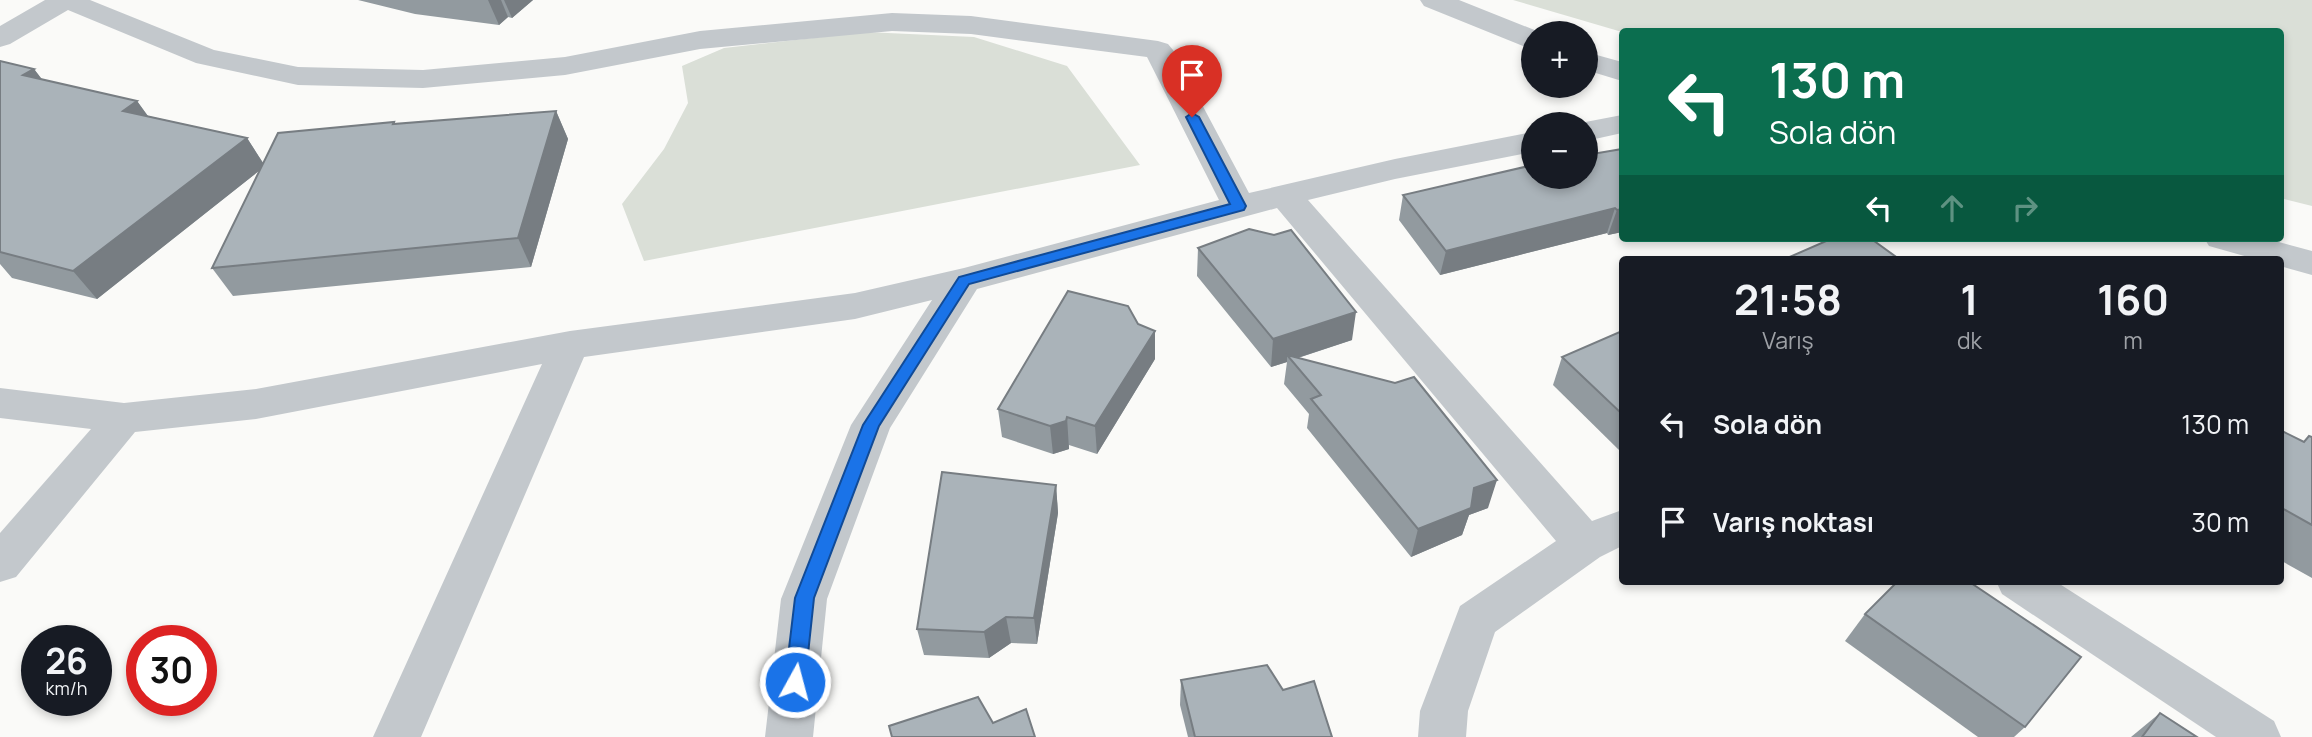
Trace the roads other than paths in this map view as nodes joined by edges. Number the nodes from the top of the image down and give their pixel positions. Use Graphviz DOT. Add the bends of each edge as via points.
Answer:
graph roads {
  1 [pos="68,0"];
  2 [pos="1434,0"];
  3 [pos="1521,35"];
  4 [pos="0,38"];
  5 [pos="1598,65"];
  6 [pos="1619,71"];
  7 [pos="1619,125"];
  8 [pos="1598,129"];
  9 [pos="1521,144"];
  10 [pos="1286,195"];
  11 [pos="1239,206"];
  12 [pos="2228,242"];
  13 [pos="2252,255"];
  14 [pos="2284,259"];
  15 [pos="2312,263"];
  16 [pos="964,280"];
  17 [pos="570,345"];
  18 [pos="0,403"];
  19 [pos="124,418"];
  20 [pos="1604,535"];
  21 [pos="0,564"];
  22 [pos="2024,585"];
  23 [pos="397,737"];
  24 [pos="789,737"];
  25 [pos="1442,737"];
  26 [pos="2257,737"];
  1 -- 4 [label="street"];
  1 -- 11 [label="street" via="206,57 298,76 423,79 565,66 700,40 892,22 971,25 1158,50"];
  2 -- 3 [label="street"];
  5 -- 6 [label="street"];
  7 -- 8 [label="street"];
  9 -- 10 [label="street"];
  10 -- 11 [label="street"];
  10 -- 20 [label="street"];
  11 -- 16 [label="street"];
  12 -- 13 [label="street"];
  14 -- 15 [label="street"];
  16 -- 17 [label="street" via="855,306"];
  16 -- 24 [label="street" via="871,425 804,598"];
  17 -- 19 [label="street" via="257,404"];
  17 -- 23 [label="street"];
  18 -- 19 [label="street"];
  19 -- 21 [label="street"];
  20 -- 25 [label="street" via="1476,620 1444,711"];
  22 -- 26 [label="street"];
}
